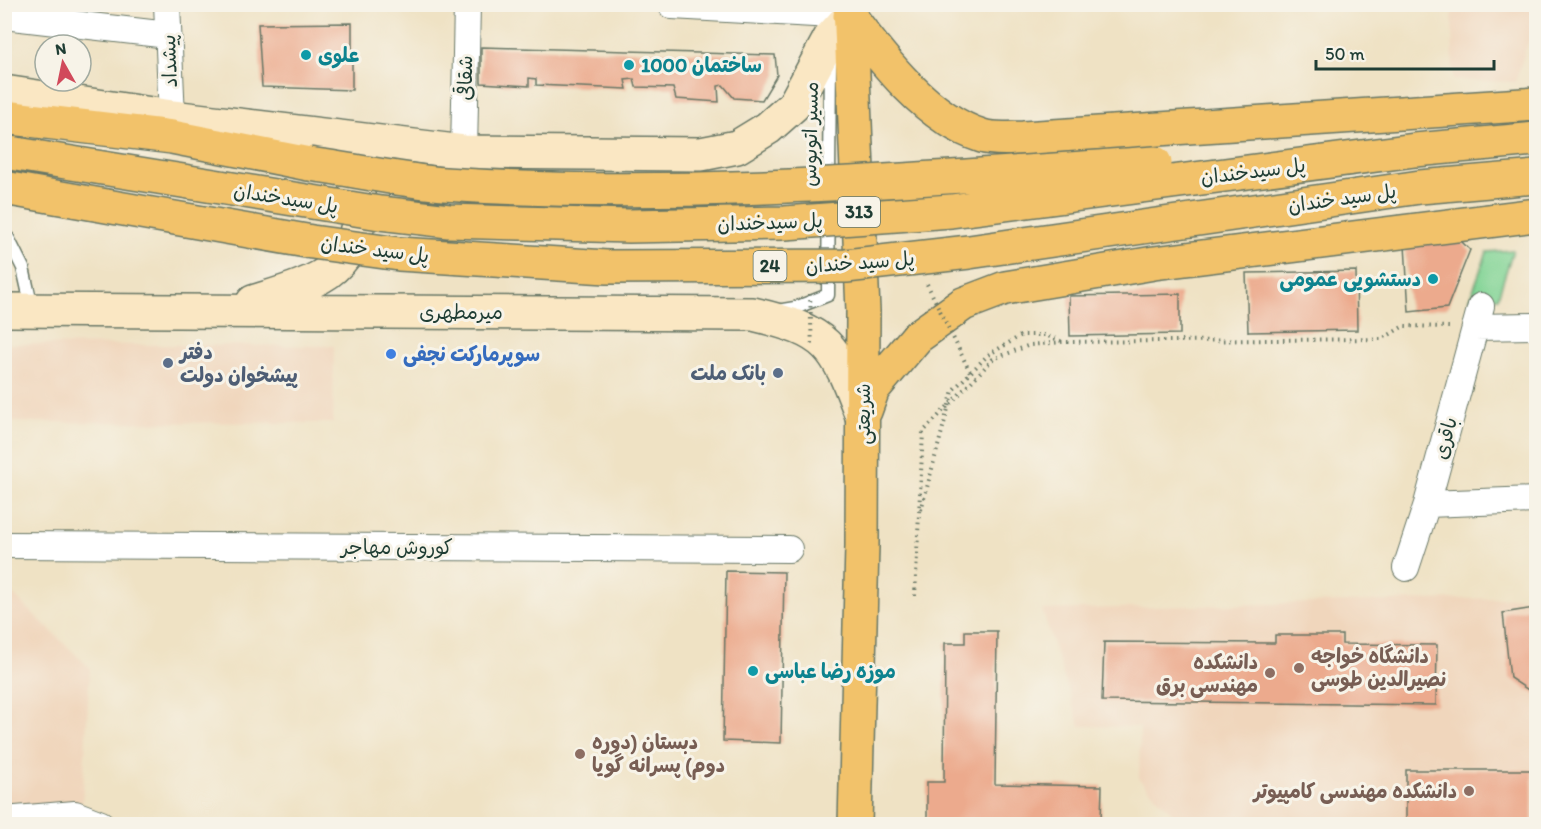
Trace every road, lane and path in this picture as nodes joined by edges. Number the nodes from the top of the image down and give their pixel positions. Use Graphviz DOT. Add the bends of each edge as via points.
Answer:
graph roads {
  1 [pos="167,4"];
  2 [pos="466,4"];
  3 [pos="672,6"];
  4 [pos="4,16"];
  5 [pos="838,16"];
  6 [pos="168,35"];
  7 [pos="4,92"];
  8 [pos="1536,104"];
  9 [pos="4,117"];
  10 [pos="172,117"];
  11 [pos="1142,130"];
  12 [pos="1536,139"];
  13 [pos="309,148"];
  14 [pos="4,152"];
  15 [pos="464,152"];
  16 [pos="1310,164"];
  17 [pos="1536,177"];
  18 [pos="4,188"];
  19 [pos="1536,215"];
  20 [pos="4,235"];
  21 [pos="1154,263"];
  22 [pos="925,279"];
  23 [pos="810,285"];
  24 [pos="18,310"];
  25 [pos="223,311"];
  26 [pos="753,314"];
  27 [pos="1478,317"];
  28 [pos="1536,326"];
  29 [pos="1062,342"];
  30 [pos="812,348"];
  31 [pos="970,372"];
  32 [pos="863,419"];
  33 [pos="1536,500"];
  34 [pos="1427,504"];
  35 [pos="919,520"];
  36 [pos="4,545"];
  37 [pos="789,549"];
  38 [pos="1406,568"];
  39 [pos="915,596"];
  40 [pos="4,820"];
  41 [pos="101,825"];
  42 [pos="855,825"];
  1 -- 6 [label="street, پیشداد"];
  2 -- 15 [label="street, شقاقی"];
  3 -- 5 [label="street"];
  4 -- 6 [label="street"];
  5 -- 11 [label="main road" via="911,89 964,129 984,137"];
  5 -- 15 [label="main road" via="794,105 768,128 737,147 701,154"];
  5 -- 26 [label="lane, مسیر اتوبوس" via="828,295 795,308"];
  5 -- 32 [label="main road, شریعتی / 313" via="864,311"];
  6 -- 10 [label="street, پیشداد"];
  7 -- 10 [label="main road"];
  8 -- 11 [label="main road"];
  9 -- 13 [label="main road"];
  10 -- 13 [label="main road"];
  11 -- 21 [label="main road" via="1123,161 1118,197 1128,232"];
  12 -- 16 [label="main road, پل سیدخندان / 24, bridge"];
  13 -- 15 [label="main road"];
  13 -- 16 [label="main road, bridge" via="441,183 568,190 842,184 1175,161"];
  13 -- 25 [label="main road" via="338,149 355,179 361,210 354,240 333,269 290,291"];
  14 -- 16 [label="main road, پل سیدخندان / 24, bridge" via="380,213 449,221 629,226 785,223 951,211"];
  17 -- 18 [label="main road, پل سید خندان / 24, bridge" via="1420,187 969,252 834,266 607,267 399,254"];
  19 -- 21 [label="main road"];
  20 -- 24 [label="lane" via="23,268"];
  21 -- 32 [label="main road" via="1026,282 963,304 934,322 910,345 873,388"];
  22 -- 31 [label="path, bridge"];
  23 -- 30 [label="path, bridge"];
  24 -- 25 [label="main road, میرمطهری"];
  25 -- 26 [label="main road, میرمطهری"];
  26 -- 32 [label="main road, میرمطهری" via="815,334 832,351 848,377"];
  27 -- 28 [label="street"];
  27 -- 29 [label="path" via="1404,326 1382,339"];
  27 -- 34 [label="street, باقری"];
  29 -- 31 [label="path" via="1045,335 1022,335 988,355"];
  29 -- 35 [label="path" via="1030,345 993,360 922,432"];
  31 -- 35 [label="path" via="953,390"];
  32 -- 42 [label="main road, شریعتی / 313"];
  33 -- 34 [label="street"];
  34 -- 38 [label="street, باقری"];
  35 -- 39 [label="path"];
  36 -- 37 [label="street, کوروش مهاجر"];
  40 -- 41 [label="street" via="75,814"];
}
